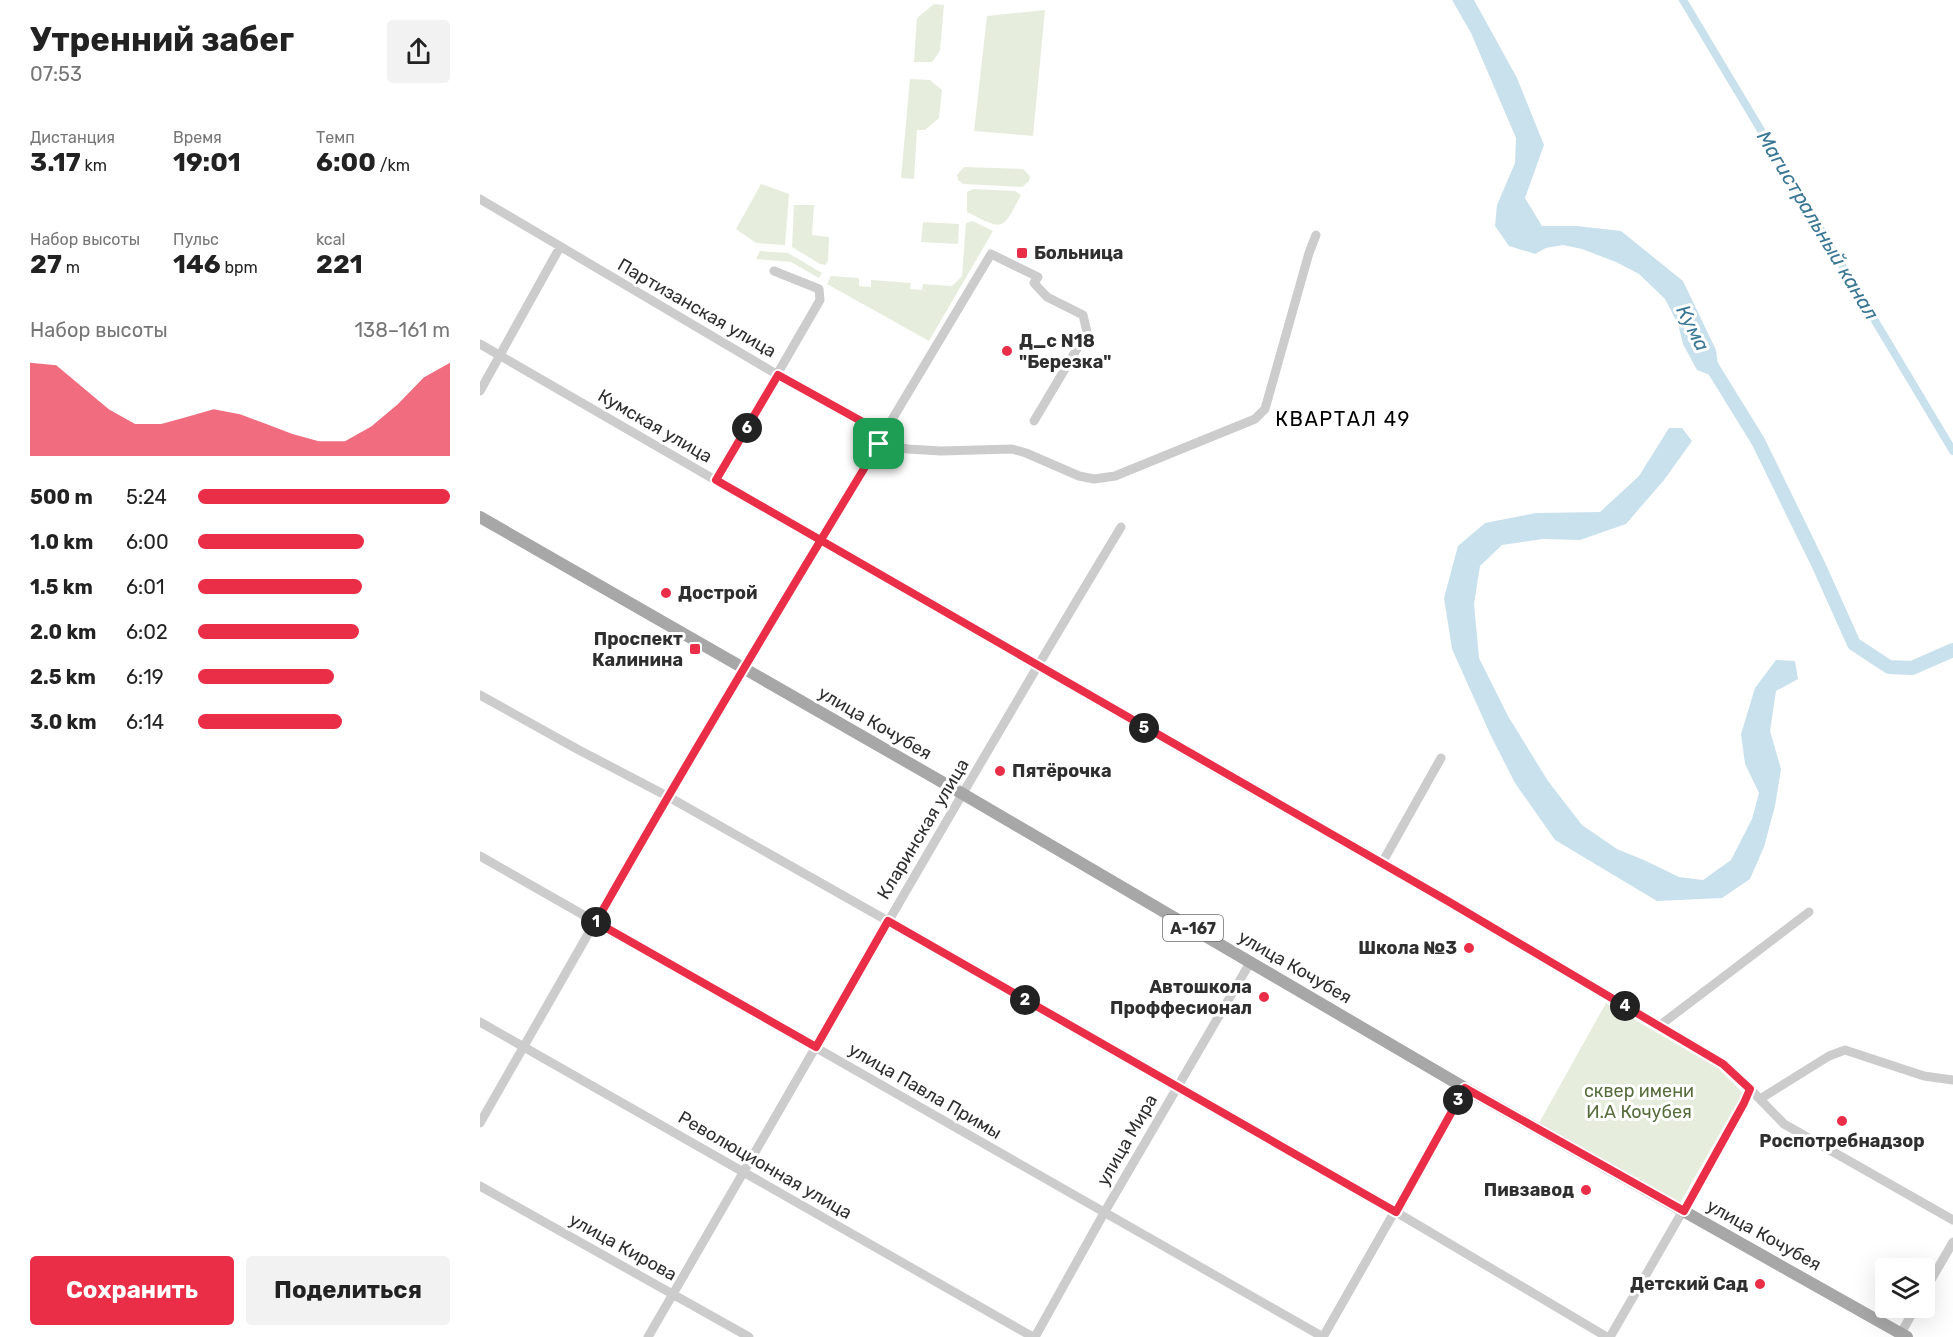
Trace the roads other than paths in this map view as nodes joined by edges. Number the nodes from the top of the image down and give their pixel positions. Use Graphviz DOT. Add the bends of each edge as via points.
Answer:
graph roads {
  1 [pos="480,199"];
  2 [pos="1316,236"];
  3 [pos="560,247"];
  4 [pos="774,271"];
  5 [pos="480,344"];
  6 [pos="500,355"];
  7 [pos="778,375"];
  8 [pos="480,391"];
  9 [pos="1034,421"];
  10 [pos="879,444"];
  11 [pos="716,480"];
  12 [pos="480,517"];
  13 [pos="1121,527"];
  14 [pos="820,540"];
  15 [pos="1037,666"];
  16 [pos="744,668"];
  17 [pos="480,695"];
  18 [pos="1441,758"];
  19 [pos="963,794"];
  20 [pos="667,796"];
  21 [pos="480,856"];
  22 [pos="1382,863"];
  23 [pos="1809,912"];
  24 [pos="888,921"];
  25 [pos="596,922"];
  26 [pos="1251,961"];
  27 [pos="480,1022"];
  28 [pos="1659,1026"];
  29 [pos="524,1047"];
  30 [pos="816,1047"];
  31 [pos="1953,1080"];
  32 [pos="1177,1087"];
  33 [pos="1465,1088"];
  34 [pos="1750,1089"];
  35 [pos="1760,1099"];
  36 [pos="480,1123"];
  37 [pos="744,1172"];
  38 [pos="480,1186"];
  39 [pos="1684,1211"];
  40 [pos="1396,1212"];
  41 [pos="1104,1213"];
  42 [pos="1953,1220"];
  43 [pos="1953,1242"];
  44 [pos="1935,1273"];
  45 [pos="673,1294"];
  46 [pos="1910,1318"];
  47 [pos="1902,1336"];
  48 [pos="648,1337"];
  49 [pos="749,1337"];
  50 [pos="1034,1337"];
  51 [pos="1323,1337"];
  52 [pos="1608,1337"];
  1 -- 3 [label="street, Партизанская улица"];
  2 -- 10 [label="street" via="1265,409 1255,419 1115,476 1094,479 1012,449 941,451"];
  3 -- 6 [label="street"];
  3 -- 7 [label="street, Партизанская улица"];
  4 -- 7 [label="street" via="819,289 820,300"];
  5 -- 6 [label="street, Кумская улица"];
  6 -- 8 [label="street"];
  6 -- 11 [label="street, Кумская улица"];
  7 -- 10 [label="street, Партизанская улица" via="870,426"];
  7 -- 11 [label="street"];
  9 -- 10 [label="street" via="1087,332 1083,315 1047,297 1034,282 1038,277 992,254"];
  10 -- 14 [label="street"];
  11 -- 14 [label="street, Кумская улица"];
  12 -- 16 [label="main road, улица Кочубея / А-167"];
  13 -- 15 [label="street, Кларинская улица"];
  14 -- 15 [label="street, Кумская улица"];
  14 -- 16 [label="street"];
  15 -- 19 [label="street, Кларинская улица"];
  15 -- 22 [label="street, Кумская улица"];
  16 -- 19 [label="main road, улица Кочубея / А-167"];
  16 -- 20 [label="street"];
  17 -- 20 [label="street"];
  18 -- 22 [label="street"];
  19 -- 24 [label="street, Кларинская улица"];
  19 -- 26 [label="main road, улица Кочубея / А-167"];
  20 -- 24 [label="street"];
  20 -- 25 [label="street"];
  21 -- 25 [label="street, улица Павла Примы"];
  22 -- 28 [label="street, Кумская улица"];
  23 -- 28 [label="street"];
  24 -- 30 [label="street, Кларинская улица"];
  24 -- 32 [label="street"];
  25 -- 29 [label="street"];
  25 -- 30 [label="street, улица Павла Примы"];
  26 -- 32 [label="street, улица Мира"];
  26 -- 33 [label="main road, улица Кочубея / А-167"];
  27 -- 29 [label="street, Революционная улица"];
  28 -- 34 [label="street, Кумская улица" via="1723,1064"];
  29 -- 36 [label="street"];
  29 -- 37 [label="street, Революционная улица"];
  30 -- 37 [label="street, Кларинская улица"];
  30 -- 41 [label="street, улица Павла Примы"];
  31 -- 35 [label="street" via="1924,1076 1845,1050"];
  32 -- 40 [label="street"];
  32 -- 41 [label="street, улица Мира"];
  33 -- 39 [label="main road, улица Кочубея / А-167"];
  33 -- 40 [label="street"];
  34 -- 35 [label="street, Кумская улица"];
  34 -- 39 [label="street"];
  35 -- 42 [label="street, Кумская улица" via="1784,1124"];
  37 -- 45 [label="street, Кларинская улица"];
  37 -- 50 [label="street, Революционная улица"];
  38 -- 45 [label="street, улица Кирова"];
  39 -- 47 [label="main road, улица Кочубея / А-167"];
  39 -- 52 [label="street"];
  40 -- 51 [label="street"];
  40 -- 52 [label="street"];
  41 -- 50 [label="street, улица Мира"];
  41 -- 51 [label="street, улица Павла Примы"];
  43 -- 44 [label="street"];
  45 -- 48 [label="street, Кларинская улица"];
  45 -- 49 [label="street, улица Кирова"];
  46 -- 47 [label="street"];
}
